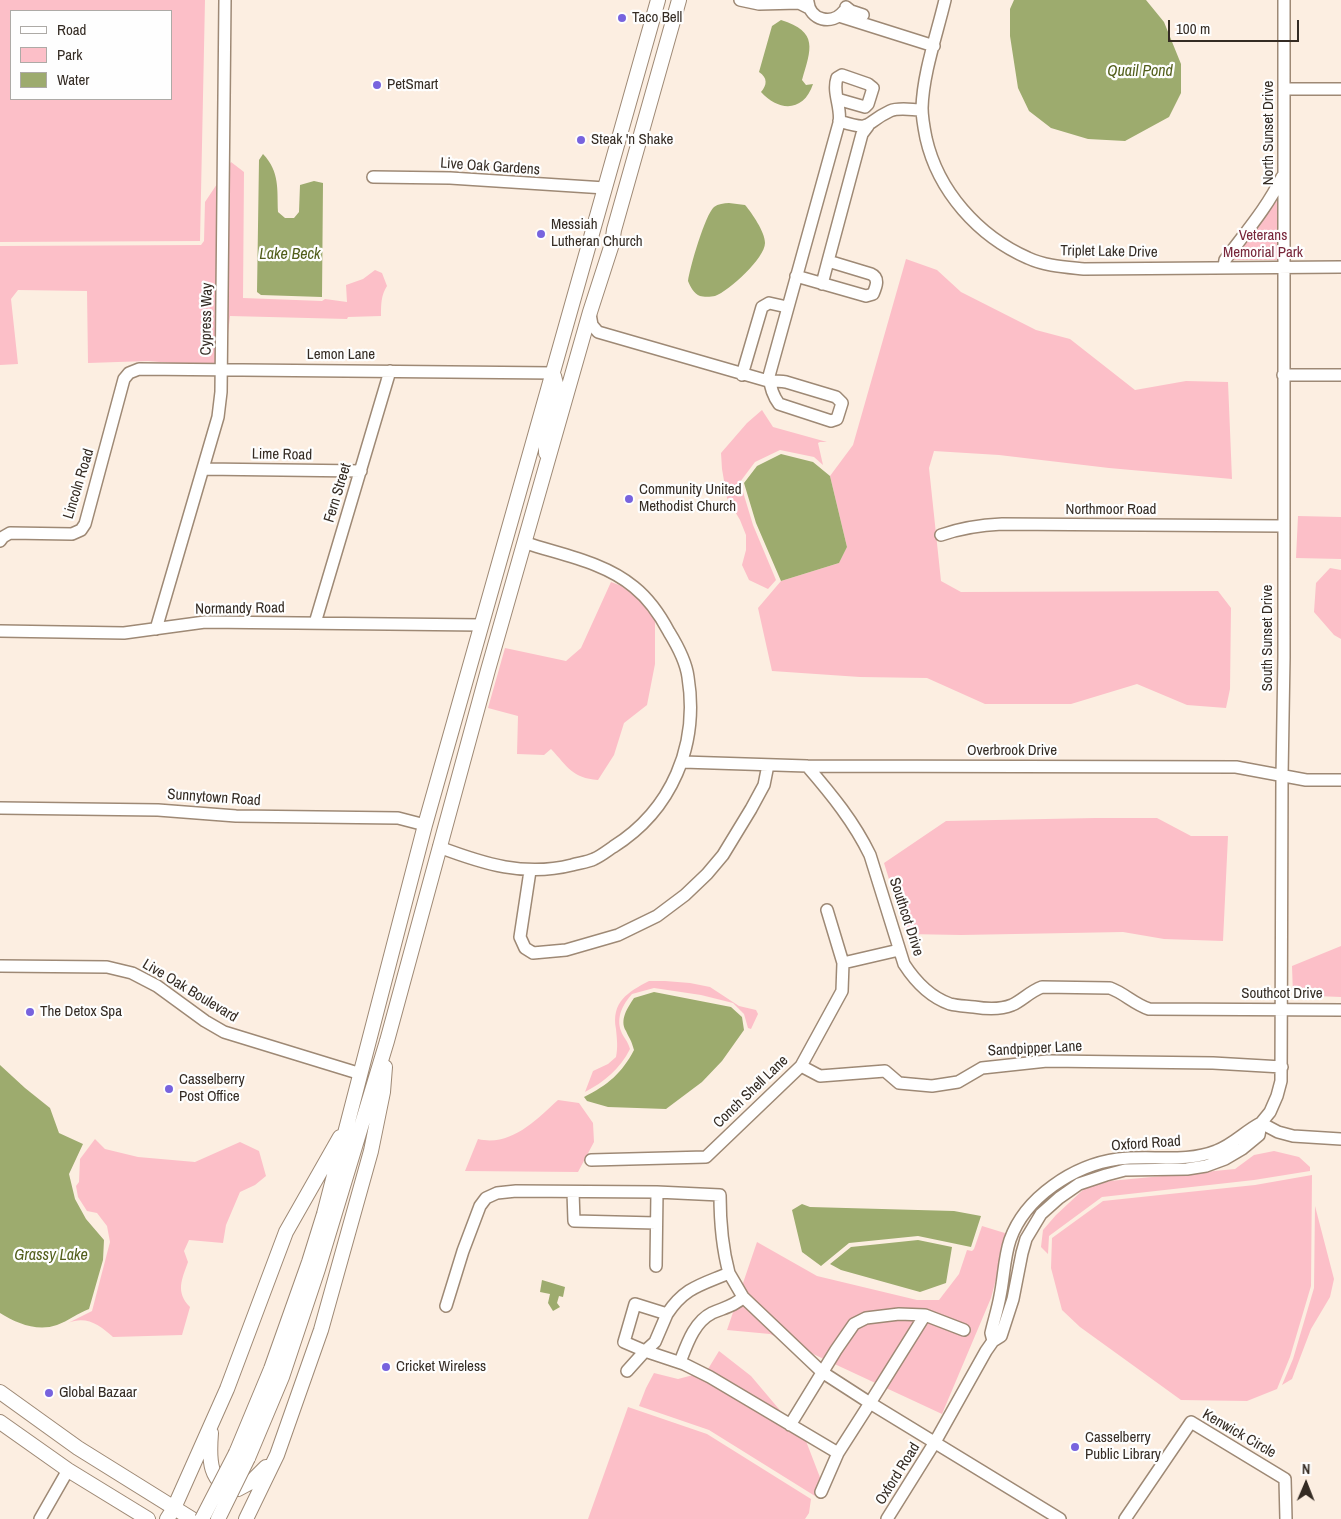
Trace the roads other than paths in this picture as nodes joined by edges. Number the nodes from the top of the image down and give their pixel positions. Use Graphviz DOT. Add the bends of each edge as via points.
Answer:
graph roads {
  1 [pos="225,0"];
  2 [pos="658,0"];
  3 [pos="679,0"];
  4 [pos="740,0"];
  5 [pos="945,0"];
  6 [pos="1284,0"];
  7 [pos="808,4"];
  8 [pos="844,8"];
  9 [pos="935,42"];
  10 [pos="1284,89"];
  11 [pos="1341,89"];
  12 [pos="837,99"];
  13 [pos="922,110"];
  14 [pos="840,122"];
  15 [pos="868,126"];
  16 [pos="1284,174"];
  17 [pos="373,177"];
  18 [pos="605,188"];
  19 [pos="614,230"];
  20 [pos="828,261"];
  21 [pos="1284,266"];
  22 [pos="1224,267"];
  23 [pos="1341,267"];
  24 [pos="796,276"];
  25 [pos="579,277"];
  26 [pos="822,284"];
  27 [pos="787,307"];
  28 [pos="590,312"];
  29 [pos="576,364"];
  30 [pos="221,370"];
  31 [pos="390,371"];
  32 [pos="129,373"];
  33 [pos="553,373"];
  34 [pos="742,375"];
  35 [pos="1283,375"];
  36 [pos="1341,375"];
  37 [pos="770,381"];
  38 [pos="547,466"];
  39 [pos="202,469"];
  40 [pos="361,471"];
  41 [pos="515,506"];
  42 [pos="1284,526"];
  43 [pos="941,535"];
  44 [pos="2,539"];
  45 [pos="526,543"];
  46 [pos="315,624"];
  47 [pos="482,625"];
  48 [pos="156,629"];
  49 [pos="0,631"];
  50 [pos="488,670"];
  51 [pos="683,762"];
  52 [pos="768,765"];
  53 [pos="808,766"];
  54 [pos="1282,776"];
  55 [pos="1341,780"];
  56 [pos="0,808"];
  57 [pos="425,825"];
  58 [pos="440,847"];
  59 [pos="433,869"];
  60 [pos="530,870"];
  61 [pos="827,910"];
  62 [pos="899,950"];
  63 [pos="843,963"];
  64 [pos="0,966"];
  65 [pos="1282,1009"];
  66 [pos="1341,1010"];
  67 [pos="387,1041"];
  68 [pos="801,1066"];
  69 [pos="1282,1067"];
  70 [pos="361,1074"];
  71 [pos="348,1124"];
  72 [pos="1261,1124"];
  73 [pos="1341,1139"];
  74 [pos="591,1160"];
  75 [pos="573,1192"];
  76 [pos="657,1192"];
  77 [pos="656,1223"];
  78 [pos="656,1266"];
  79 [pos="730,1273"];
  80 [pos="744,1297"];
  81 [pos="446,1306"];
  82 [pos="667,1314"];
  83 [pos="925,1315"];
  84 [pos="964,1330"];
  85 [pos="645,1351"];
  86 [pos="680,1362"];
  87 [pos="628,1371"];
  88 [pos="822,1372"];
  89 [pos="0,1392"];
  90 [pos="870,1403"];
  91 [pos="0,1422"];
  92 [pos="212,1422"];
  93 [pos="790,1425"];
  94 [pos="935,1442"];
  95 [pos="838,1453"];
  96 [pos="242,1456"];
  97 [pos="276,1456"];
  98 [pos="68,1470"];
  99 [pos="821,1492"];
  100 [pos="171,1514"];
  101 [pos="40,1519"];
  102 [pos="148,1519"];
  103 [pos="192,1519"];
  104 [pos="202,1519"];
  105 [pos="218,1519"];
  106 [pos="246,1519"];
  107 [pos="887,1519"];
  108 [pos="1060,1519"];
  109 [pos="1125,1519"];
  110 [pos="1286,1519"];
  1 -- 30 [label="street, Cypress Way"];
  2 -- 18 [label="main road"];
  3 -- 19 [label="main road"];
  4 -- 7 [label="street" via="759,4"];
  5 -- 9 [label="street, Triplet Lake Drive"];
  6 -- 10 [label="street, North Sunset Drive"];
  7 -- 8 [label="street" via="814,15 831,20"];
  8 -- 9 [label="street"];
  9 -- 13 [label="street, Triplet Lake Drive" via="924,86"];
  10 -- 11 [label="street"];
  10 -- 16 [label="street, North Sunset Drive"];
  12 -- 14 [label="street"];
  13 -- 15 [label="street" via="892,110"];
  13 -- 22 [label="street, Triplet Lake Drive" via="930,155 938,175 980,227 1008,248 1030,259 1059,267"];
  14 -- 15 [label="street" via="860,128"];
  14 -- 24 [label="street"];
  15 -- 20 [label="street" via="862,134"];
  16 -- 21 [label="street, North Sunset Drive"];
  16 -- 22 [label="street" via="1273,196 1225,260"];
  17 -- 18 [label="street, Live Oak Gardens" via="450,178"];
  18 -- 19 [label="main road" via="612,208"];
  18 -- 25 [label="main road"];
  19 -- 28 [label="main road"];
  20 -- 26 [label="street"];
  20 -- 26 [label="street" via="873,274 877,283 869,296"];
  21 -- 22 [label="street, Triplet Lake Drive"];
  21 -- 23 [label="street, Triplet Lake Drive"];
  21 -- 35 [label="street, South Sunset Drive"];
  24 -- 26 [label="street"];
  24 -- 27 [label="street"];
  25 -- 29 [label="main road" via="582,300 568,348 569,356"];
  25 -- 33 [label="main road"];
  27 -- 34 [label="street" via="769,303 762,307"];
  27 -- 37 [label="street"];
  28 -- 29 [label="main road"];
  28 -- 34 [label="street" via="597,332"];
  29 -- 38 [label="main road"];
  30 -- 31 [label="street, Lemon Lane"];
  30 -- 32 [label="street, Lemon Lane" via="139,369"];
  30 -- 39 [label="street, Cypress Way" via="218,417"];
  31 -- 33 [label="street, Lemon Lane"];
  31 -- 40 [label="street, Fern Street"];
  32 -- 44 [label="street, Lincoln Road" via="124,379 86,524 72,534 10,533"];
  33 -- 38 [label="main road" via="557,388 546,435"];
  33 -- 41 [label="main road"];
  34 -- 37 [label="street"];
  35 -- 36 [label="street"];
  35 -- 42 [label="street, South Sunset Drive"];
  37 -- 37 [label="street" via="786,382 836,397 842,402 839,417 831,420 781,406"];
  38 -- 45 [label="main road"];
  39 -- 40 [label="street, Lime Road"];
  39 -- 48 [label="street, Cypress Way"];
  40 -- 46 [label="street, Fern Street"];
  41 -- 45 [label="main road" via="518,526"];
  41 -- 47 [label="main road"];
  42 -- 43 [label="street, Northmoor Road" via="1002,524 972,526"];
  42 -- 54 [label="street, South Sunset Drive"];
  45 -- 50 [label="main road"];
  45 -- 51 [label="street" via="614,573 639,591 659,614 680,652 688,675 689,732"];
  46 -- 47 [label="street, Normandy Road"];
  46 -- 48 [label="street, Normandy Road" via="205,622"];
  47 -- 50 [label="main road" via="486,636"];
  47 -- 57 [label="main road"];
  48 -- 49 [label="street, Normandy Road" via="124,633"];
  50 -- 58 [label="main road"];
  51 -- 52 [label="street, Overbrook Drive"];
  51 -- 60 [label="street" via="677,777 648,819 625,840 594,859 560,868"];
  52 -- 53 [label="street, Overbrook Drive"];
  52 -- 60 [label="street" via="764,785 723,856 685,895 658,916 618,935 566,950 533,952 525,948 520,937"];
  53 -- 54 [label="street, Overbrook Drive" via="1231,767"];
  53 -- 62 [label="street, Southcot Drive" via="833,795 863,840"];
  54 -- 55 [label="street, Overbrook Drive"];
  54 -- 65 [label="street, South Sunset Drive"];
  56 -- 57 [label="street, Sunnytown Road" via="398,818"];
  57 -- 59 [label="main road" via="432,841"];
  57 -- 70 [label="main road"];
  58 -- 59 [label="main road"];
  58 -- 60 [label="street" via="494,865"];
  59 -- 67 [label="main road"];
  61 -- 63 [label="street, Conch Shell Lane"];
  62 -- 63 [label="street"];
  62 -- 65 [label="street, Southcot Drive" via="913,977 932,995 951,1004 1002,1008 1031,991 1052,987 1110,988 1149,1009"];
  63 -- 68 [label="street, Conch Shell Lane" via="842,991"];
  64 -- 70 [label="street, Live Oak Boulevard" via="107,967 132,974 157,986 224,1032"];
  65 -- 66 [label="street, Southcot Drive"];
  65 -- 69 [label="street, Oxford Road"];
  67 -- 96 [label="main road" via="282,1377"];
  67 -- 97 [label="main road" via="383,1092 369,1160 321,1330"];
  68 -- 69 [label="street, Sandpipper Lane" via="820,1076 885,1072 899,1083 932,1086 958,1082 982,1068 1047,1061"];
  68 -- 74 [label="street, Conch Shell Lane" via="706,1157"];
  69 -- 72 [label="street, Oxford Road" via="1277,1096"];
  70 -- 71 [label="main road"];
  71 -- 92 [label="main road" via="286,1232"];
  71 -- 96 [label="main road" via="324,1214"];
  72 -- 73 [label="street" via="1293,1136"];
  72 -- 94 [label="street, Oxford Road" via="1259,1135 1218,1162 1187,1169 1124,1170 1079,1184 1041,1214 1026,1239 1001,1336 993,1342"];
  75 -- 76 [label="street"];
  75 -- 77 [label="street" via="574,1221"];
  75 -- 81 [label="street" via="497,1193 470,1211 471,1225 477,1232 474,1241 463,1250"];
  76 -- 77 [label="street"];
  76 -- 79 [label="street" via="720,1195 723,1252"];
  77 -- 78 [label="street"];
  79 -- 80 [label="street"];
  79 -- 82 [label="street" via="688,1290"];
  80 -- 86 [label="street" via="702,1319"];
  80 -- 88 [label="street"];
  82 -- 85 [label="street" via="655,1342"];
  82 -- 85 [label="street" via="635,1304 624,1342"];
  83 -- 84 [label="street"];
  83 -- 88 [label="street" via="866,1318 854,1324"];
  83 -- 90 [label="street"];
  85 -- 86 [label="street"];
  85 -- 87 [label="street"];
  86 -- 93 [label="street" via="710,1376"];
  88 -- 90 [label="street"];
  88 -- 93 [label="street"];
  89 -- 100 [label="main road"];
  90 -- 94 [label="street"];
  90 -- 95 [label="street"];
  91 -- 98 [label="main road"];
  92 -- 97 [label="main road" via="212,1465 215,1477 225,1487 238,1490 251,1482"];
  92 -- 100 [label="main road"];
  93 -- 95 [label="street"];
  94 -- 107 [label="street, Oxford Road"];
  94 -- 108 [label="street"];
  95 -- 99 [label="street"];
  96 -- 104 [label="main road, bridge"];
  96 -- 105 [label="main road, bridge"];
  97 -- 106 [label="main road"];
  98 -- 101 [label="street"];
  98 -- 102 [label="main road"];
  100 -- 103 [label="main road"];
  109 -- 110 [label="street, Kenwick Circle" via="1191,1422 1286,1479"];
}
